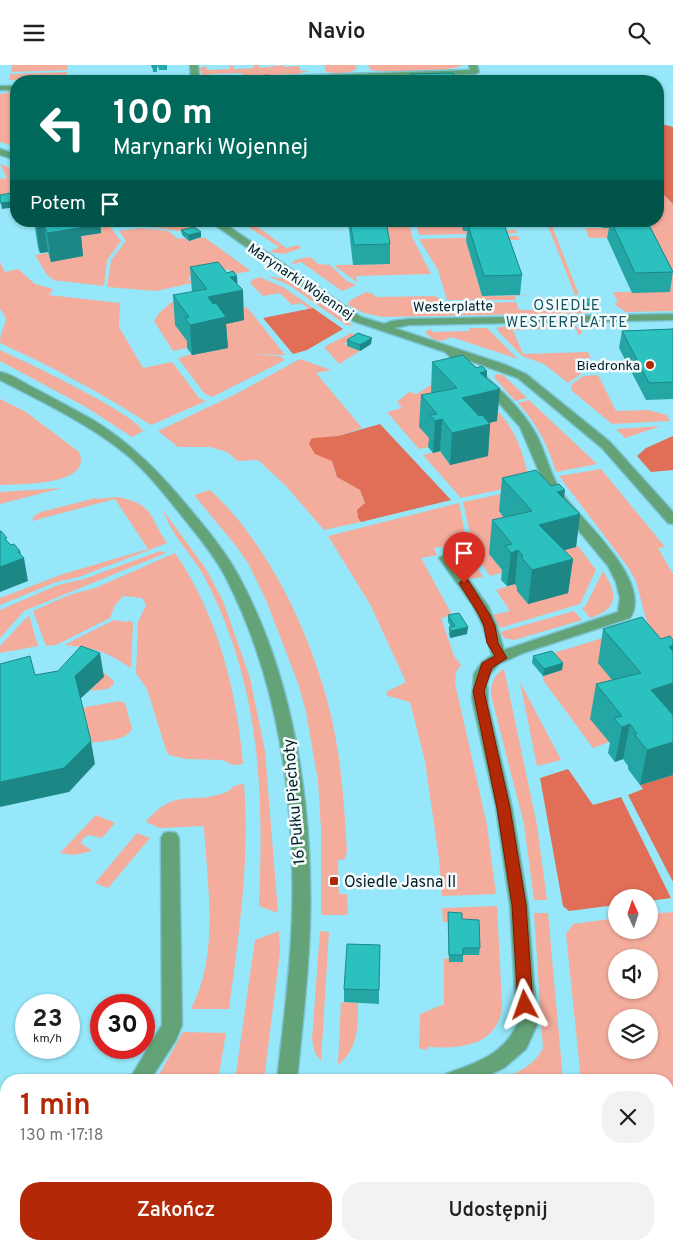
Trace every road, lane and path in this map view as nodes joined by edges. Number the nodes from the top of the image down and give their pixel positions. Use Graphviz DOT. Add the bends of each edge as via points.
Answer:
graph roads {
  1 [pos="474,68"];
  2 [pos="324,75"];
  3 [pos="223,227"];
  4 [pos="673,317"];
  5 [pos="385,328"];
  6 [pos="449,350"];
  7 [pos="0,375"];
  8 [pos="673,520"];
  9 [pos="446,558"];
  10 [pos="501,658"];
  11 [pos="170,838"];
  12 [pos="143,1074"];
  13 [pos="288,1074"];
  14 [pos="470,1074"];
  1 -- 2 [label="street"];
  3 -- 5 [label="street, Marynarki Wojennej" via="349,314"];
  4 -- 5 [label="street, Westerplatte" via="409,322"];
  5 -- 6 [label="street, Marynarki Wojennej"];
  6 -- 8 [label="street, Marynarki Wojennej" via="522,376 606,445"];
  6 -- 10 [label="street, Marynarki Wojennej" via="520,418 536,446 552,487 620,572 628,597 625,615"];
  7 -- 13 [label="street, 16 Pułku Piechoty" via="60,405 124,446 172,493 231,574 245,601 272,673 286,728 298,821 301,923"];
  9 -- 10 [label="street" via="485,615 492,643"];
  10 -- 14 [label="street, Marynarki Wojennej" via="486,666 478,691 504,808 519,905 526,1025 519,1043 500,1060"];
  11 -- 12 [label="street" via="172,1025 170,1034"];
}
